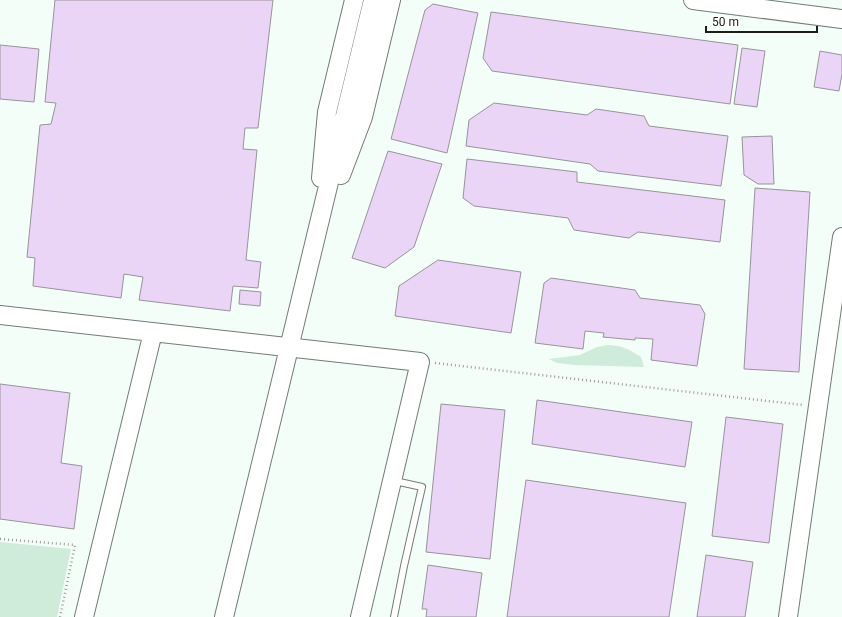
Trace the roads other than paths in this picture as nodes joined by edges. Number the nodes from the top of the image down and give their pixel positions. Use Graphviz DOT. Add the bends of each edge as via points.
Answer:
graph roads {
  1 [pos="354,0"];
  2 [pos="373,0"];
  3 [pos="390,0"];
  4 [pos="693,0"];
  5 [pos="842,19"];
  6 [pos="842,237"];
  7 [pos="315,241"];
  8 [pos="0,315"];
  9 [pos="153,332"];
  10 [pos="289,347"];
  11 [pos="393,481"];
  12 [pos="84,617"];
  13 [pos="224,617"];
  14 [pos="360,617"];
  15 [pos="394,617"];
  16 [pos="788,617"];
  1 -- 7 [label="street" via="327,112"];
  2 -- 7 [label="street"];
  3 -- 7 [label="street" via="363,117"];
  4 -- 5 [label="street"];
  6 -- 16 [label="street"];
  7 -- 10 [label="street"];
  8 -- 9 [label="street"];
  9 -- 10 [label="street"];
  9 -- 12 [label="street"];
  10 -- 11 [label="street" via="420,362"];
  10 -- 13 [label="street"];
  11 -- 14 [label="street"];
  11 -- 15 [label="lane" via="422,487"];
}
